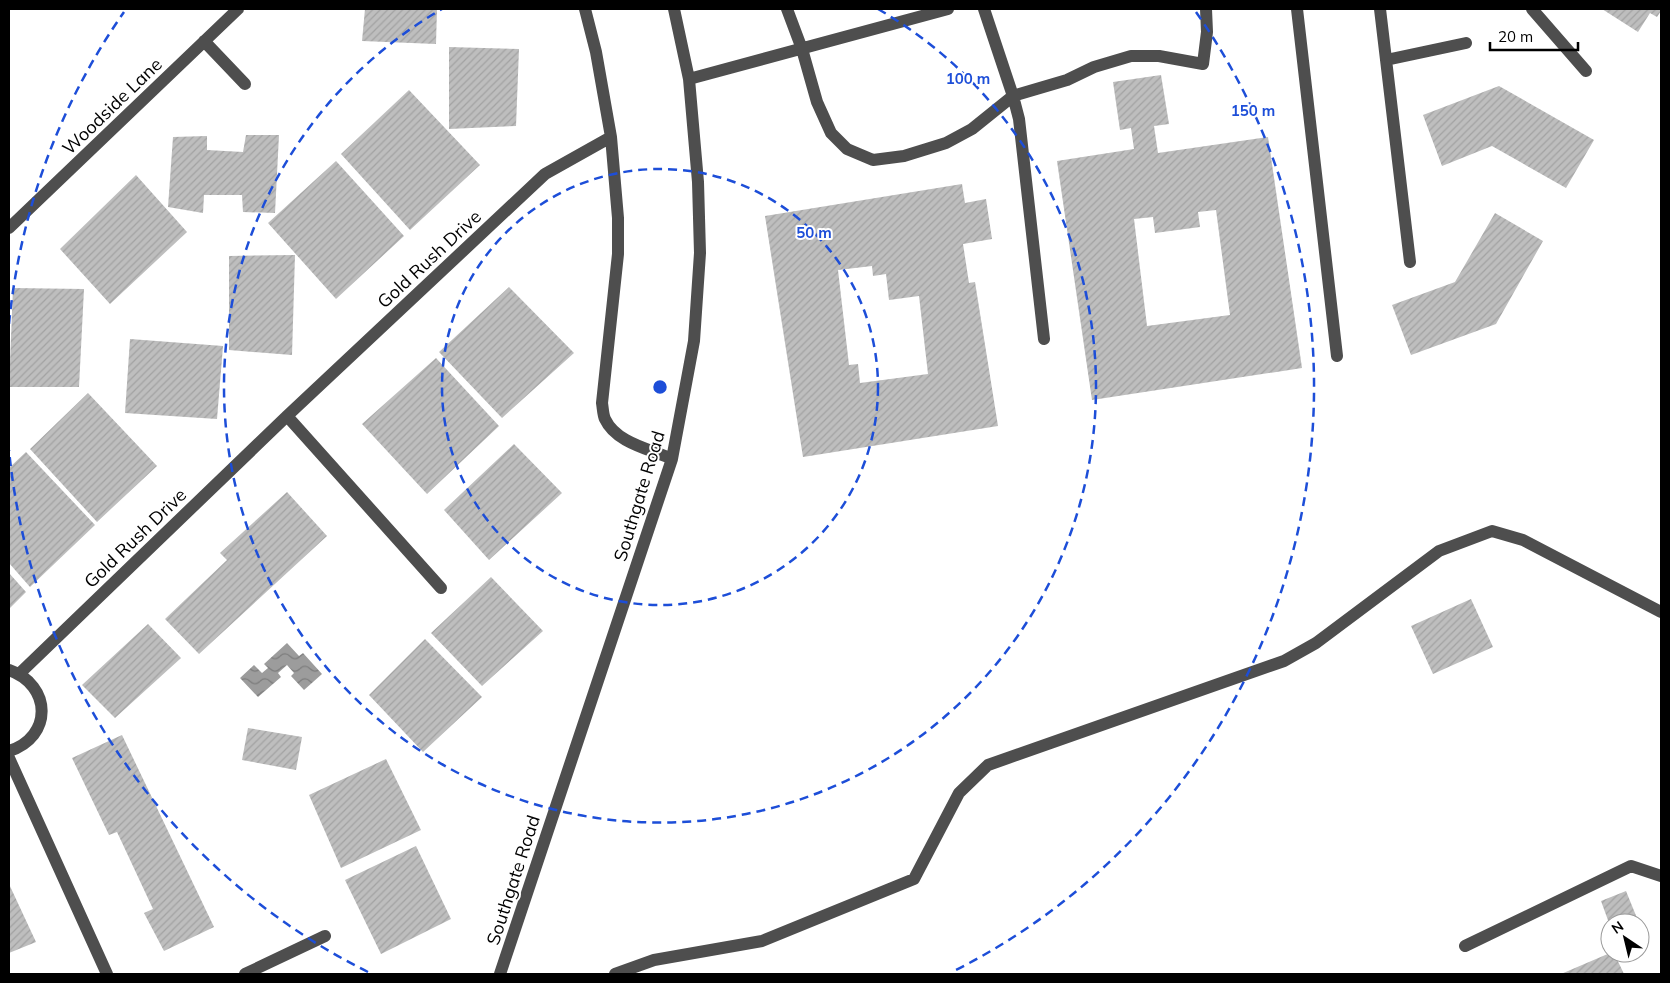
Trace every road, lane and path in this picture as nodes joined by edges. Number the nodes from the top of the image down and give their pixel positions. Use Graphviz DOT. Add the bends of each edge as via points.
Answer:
graph roads {
  1 [pos="238,9"];
  2 [pos="585,9"];
  3 [pos="674,9"];
  4 [pos="787,9"];
  5 [pos="948,9"];
  6 [pos="984,9"];
  7 [pos="1206,9"];
  8 [pos="1297,9"];
  9 [pos="1380,9"];
  10 [pos="1532,9"];
  11 [pos="204,41"];
  12 [pos="1466,43"];
  13 [pos="802,49"];
  14 [pos="1386,60"];
  15 [pos="1586,71"];
  16 [pos="689,79"];
  17 [pos="245,84"];
  18 [pos="1013,96"];
  19 [pos="611,137"];
  20 [pos="9,228"];
  21 [pos="1410,262"];
  22 [pos="1044,339"];
  23 [pos="1338,356"];
  24 [pos="287,416"];
  25 [pos="672,458"];
  26 [pos="441,588"];
  27 [pos="1661,612"];
  28 [pos="14,672"];
  29 [pos="9,752"];
  30 [pos="9,758"];
  31 [pos="1661,876"];
  32 [pos="325,936"];
  33 [pos="1465,946"];
  34 [pos="107,974"];
  35 [pos="245,974"];
  36 [pos="500,974"];
  37 [pos="615,974"];
  1 -- 11 [label="street, Woodside Lane"];
  2 -- 19 [label="street"];
  3 -- 16 [label="street, Southgate Road"];
  4 -- 13 [label="street"];
  5 -- 13 [label="street"];
  6 -- 18 [label="street"];
  7 -- 18 [label="street" via="1203,64 1159,56 1131,56"];
  8 -- 23 [label="street"];
  9 -- 14 [label="street"];
  10 -- 15 [label="street"];
  11 -- 17 [label="street"];
  11 -- 20 [label="street, Woodside Lane"];
  12 -- 14 [label="street"];
  13 -- 16 [label="street"];
  13 -- 18 [label="street" via="817,102 831,133 847,149 873,160 904,156 946,143 972,129"];
  14 -- 21 [label="street"];
  16 -- 25 [label="street, Southgate Road" via="700,253 694,341"];
  18 -- 22 [label="street" via="1019,119"];
  19 -- 24 [label="street, Gold Rush Drive" via="545,174"];
  19 -- 25 [label="street" via="618,254 602,404 604,417 612,431 626,440"];
  24 -- 26 [label="street"];
  24 -- 28 [label="street, Gold Rush Drive"];
  25 -- 36 [label="street, Southgate Road"];
  27 -- 37 [label="street" via="1523,540 1492,531 1439,551 1316,643 1284,661 988,765 959,793 914,879 762,941 654,960"];
  28 -- 29 [label="street" via="31,683 42,708 37,731 20,748"];
  30 -- 34 [label="street"];
  31 -- 33 [label="street" via="1631,866"];
  32 -- 35 [label="street"];
}
